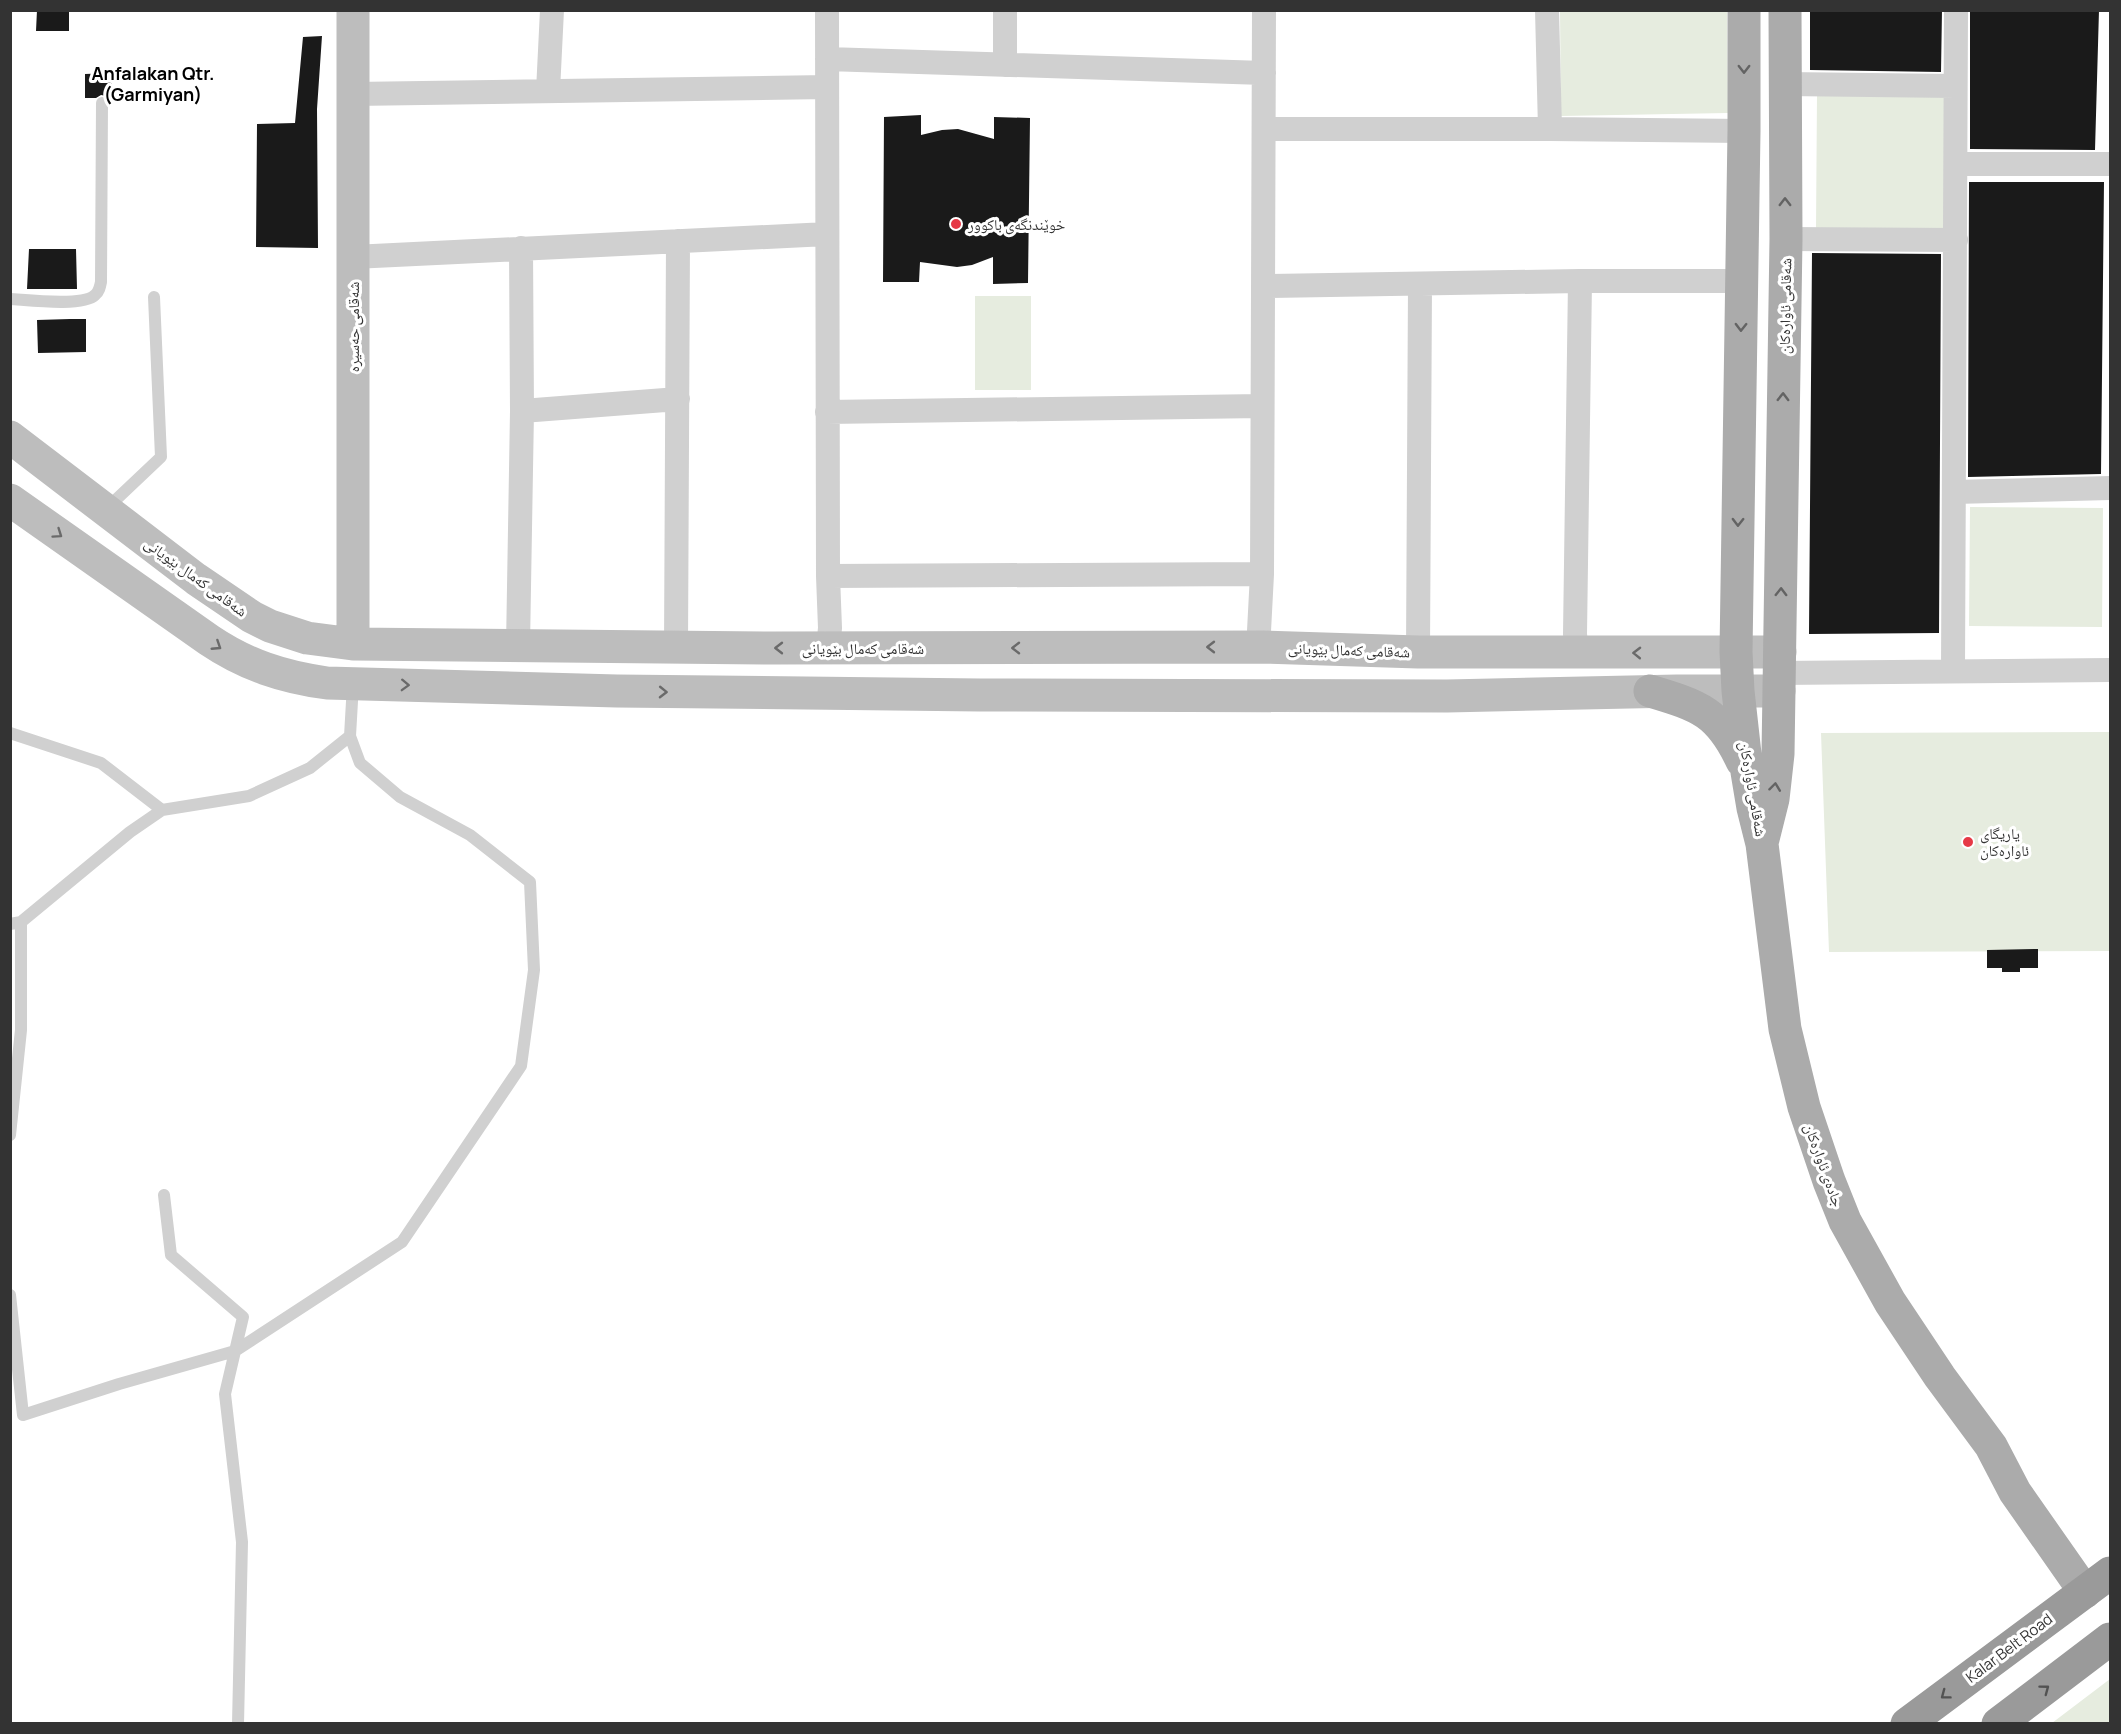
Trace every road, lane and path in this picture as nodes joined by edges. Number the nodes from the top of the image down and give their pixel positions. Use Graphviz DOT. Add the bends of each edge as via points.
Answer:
graph roads {
  1 [pos="353,10"];
  2 [pos="552,10"];
  3 [pos="827,10"];
  4 [pos="1005,10"];
  5 [pos="1264,10"];
  6 [pos="1547,10"];
  7 [pos="1744,10"];
  8 [pos="1785,10"];
  9 [pos="1956,10"];
  10 [pos="827,59"];
  11 [pos="1005,65"];
  12 [pos="1264,73"];
  13 [pos="1785,84"];
  14 [pos="1955,86"];
  15 [pos="827,87"];
  16 [pos="548,91"];
  17 [pos="353,94"];
  18 [pos="102,103"];
  19 [pos="1264,129"];
  20 [pos="1550,129"];
  21 [pos="1744,131"];
  22 [pos="1956,164"];
  23 [pos="2110,164"];
  24 [pos="827,234"];
  25 [pos="1786,239"];
  26 [pos="1956,240"];
  27 [pos="678,241"];
  28 [pos="521,248"];
  29 [pos="353,257"];
  30 [pos="1580,281"];
  31 [pos="1742,281"];
  32 [pos="1420,284"];
  33 [pos="1263,286"];
  34 [pos="154,297"];
  35 [pos="10,299"];
  36 [pos="678,399"];
  37 [pos="1262,406"];
  38 [pos="522,411"];
  39 [pos="827,412"];
  40 [pos="10,437"];
  41 [pos="2110,488"];
  42 [pos="1954,492"];
  43 [pos="12,505"];
  44 [pos="105,510"];
  45 [pos="1262,574"];
  46 [pos="828,576"];
  47 [pos="353,644"];
  48 [pos="518,646"];
  49 [pos="616,647"];
  50 [pos="1262,647"];
  51 [pos="676,648"];
  52 [pos="828,648"];
  53 [pos="1418,652"];
  54 [pos="1577,652"];
  55 [pos="1736,652"];
  56 [pos="1676,654"];
  57 [pos="1953,670"];
  58 [pos="2110,670"];
  59 [pos="1779,672"];
  60 [pos="353,683"];
  61 [pos="617,691"];
  62 [pos="1664,691"];
  63 [pos="1738,691"];
  64 [pos="10,733"];
  65 [pos="350,736"];
  66 [pos="1747,772"];
  67 [pos="162,810"];
  68 [pos="1762,844"];
  69 [pos="16,923"];
  70 [pos="10,1135"];
  71 [pos="164,1195"];
  72 [pos="10,1295"];
  73 [pos="235,1351"];
  74 [pos="2099,1581"];
  75 [pos="2110,1640"];
  76 [pos="238,1724"];
  77 [pos="1907,1724"];
  78 [pos="1998,1724"];
  1 -- 17 [label="main road, شەقامی حەسیرە"];
  2 -- 16 [label="street"];
  3 -- 10 [label="street"];
  4 -- 11 [label="street"];
  5 -- 12 [label="street"];
  6 -- 20 [label="street"];
  7 -- 21 [label="main road, شەقامی ئاوارەکان, one-way"];
  8 -- 13 [label="main road, شەقامی ئاوارەکان"];
  9 -- 14 [label="street"];
  10 -- 11 [label="street"];
  10 -- 15 [label="street"];
  11 -- 12 [label="street"];
  12 -- 19 [label="street"];
  13 -- 14 [label="street"];
  25 -- 13 [label="main road, شەقامی ئاوارەکان, one-way"];
  14 -- 22 [label="street"];
  15 -- 16 [label="street"];
  15 -- 24 [label="street"];
  16 -- 17 [label="street"];
  17 -- 29 [label="main road, شەقامی حەسیرە"];
  18 -- 35 [label="lane" via="99,290 81,301"];
  19 -- 20 [label="street"];
  19 -- 33 [label="street"];
  20 -- 21 [label="street"];
  21 -- 31 [label="main road, شەقامی ئاوارەکان"];
  22 -- 23 [label="street"];
  22 -- 26 [label="street"];
  24 -- 27 [label="street"];
  24 -- 39 [label="street"];
  25 -- 26 [label="street"];
  59 -- 25 [label="main road, شەقامی ئاوارەکان, one-way"];
  26 -- 42 [label="street"];
  27 -- 28 [label="street"];
  27 -- 36 [label="street"];
  28 -- 29 [label="street"];
  28 -- 38 [label="street"];
  29 -- 47 [label="main road, شەقامی حەسیرە"];
  30 -- 31 [label="street"];
  30 -- 32 [label="street"];
  30 -- 54 [label="street"];
  31 -- 55 [label="main road, شەقامی ئاوارەکان, one-way"];
  32 -- 33 [label="street"];
  32 -- 53 [label="street"];
  33 -- 37 [label="street"];
  34 -- 44 [label="lane" via="161,457"];
  36 -- 38 [label="street"];
  36 -- 51 [label="street"];
  37 -- 39 [label="street"];
  37 -- 45 [label="street"];
  38 -- 48 [label="street"];
  39 -- 46 [label="street"];
  40 -- 44 [label="main road, شەقامی کەمال بێویانی"];
  41 -- 42 [label="street"];
  42 -- 57 [label="street"];
  43 -- 60 [label="main road, one-way" via="236,658 300,679"];
  44 -- 47 [label="main road, شەقامی کەمال بێویانی" via="252,617 307,638"];
  45 -- 46 [label="street"];
  45 -- 50 [label="street"];
  46 -- 52 [label="street"];
  47 -- 48 [label="main road, شەقامی کەمال بێویانی"];
  48 -- 49 [label="main road, شەقامی کەمال بێویانی"];
  49 -- 51 [label="main road, شەقامی کەمال بێویانی"];
  49 -- 61 [label="main road"];
  50 -- 52 [label="main road, شەقامی کەمال بێویانی, one-way"];
  50 -- 53 [label="main road, شەقامی کەمال بێویانی"];
  52 -- 51 [label="main road, شەقامی کەمال بێویانی, one-way"];
  53 -- 54 [label="main road, شەقامی کەمال بێویانی"];
  56 -- 54 [label="main road, شەقامی کەمال بێویانی, one-way"];
  55 -- 56 [label="main road, شەقامی کەمال بێویانی"];
  55 -- 59 [label="main road, شەقامی کەمال بێویانی"];
  55 -- 63 [label="main road, شەقامی ئاوارەکان"];
  56 -- 62 [label="main road"];
  57 -- 58 [label="street"];
  57 -- 59 [label="street"];
  59 -- 63 [label="main road"];
  68 -- 59 [label="main road, شەقامی ئاوارەکان, one-way" via="1776,777"];
  60 -- 61 [label="main road, one-way"];
  60 -- 65 [label="lane"];
  61 -- 62 [label="main road, one-way" via="1413,696"];
  62 -- 63 [label="main road"];
  62 -- 66 [label="main road" via="1713,718 1727,733"];
  63 -- 66 [label="main road, شەقامی ئاوارەکان"];
  64 -- 67 [label="lane" via="101,763"];
  65 -- 67 [label="lane" via="310,768 249,796"];
  65 -- 73 [label="lane" via="360,763 400,797 471,835 530,882 534,970 521,1066 402,1242"];
  66 -- 68 [label="main road, شەقامی ئاوارەکان"];
  67 -- 69 [label="lane"];
  68 -- 74 [label="main road, جادەی ئاوارەکان" via="1785,1029 1804,1107 1836,1201 1890,1302 1940,1377 1991,1446 2027,1480"];
  69 -- 70 [label="lane" via="21,1030"];
  71 -- 73 [label="lane" via="171,1255 243,1317"];
  72 -- 73 [label="lane" via="23,1415"];
  73 -- 76 [label="lane" via="225,1394 242,1542"];
  74 -- 77 [label="highway, Kalar Belt Road, one-way"];
  78 -- 75 [label="highway, one-way"];
}
